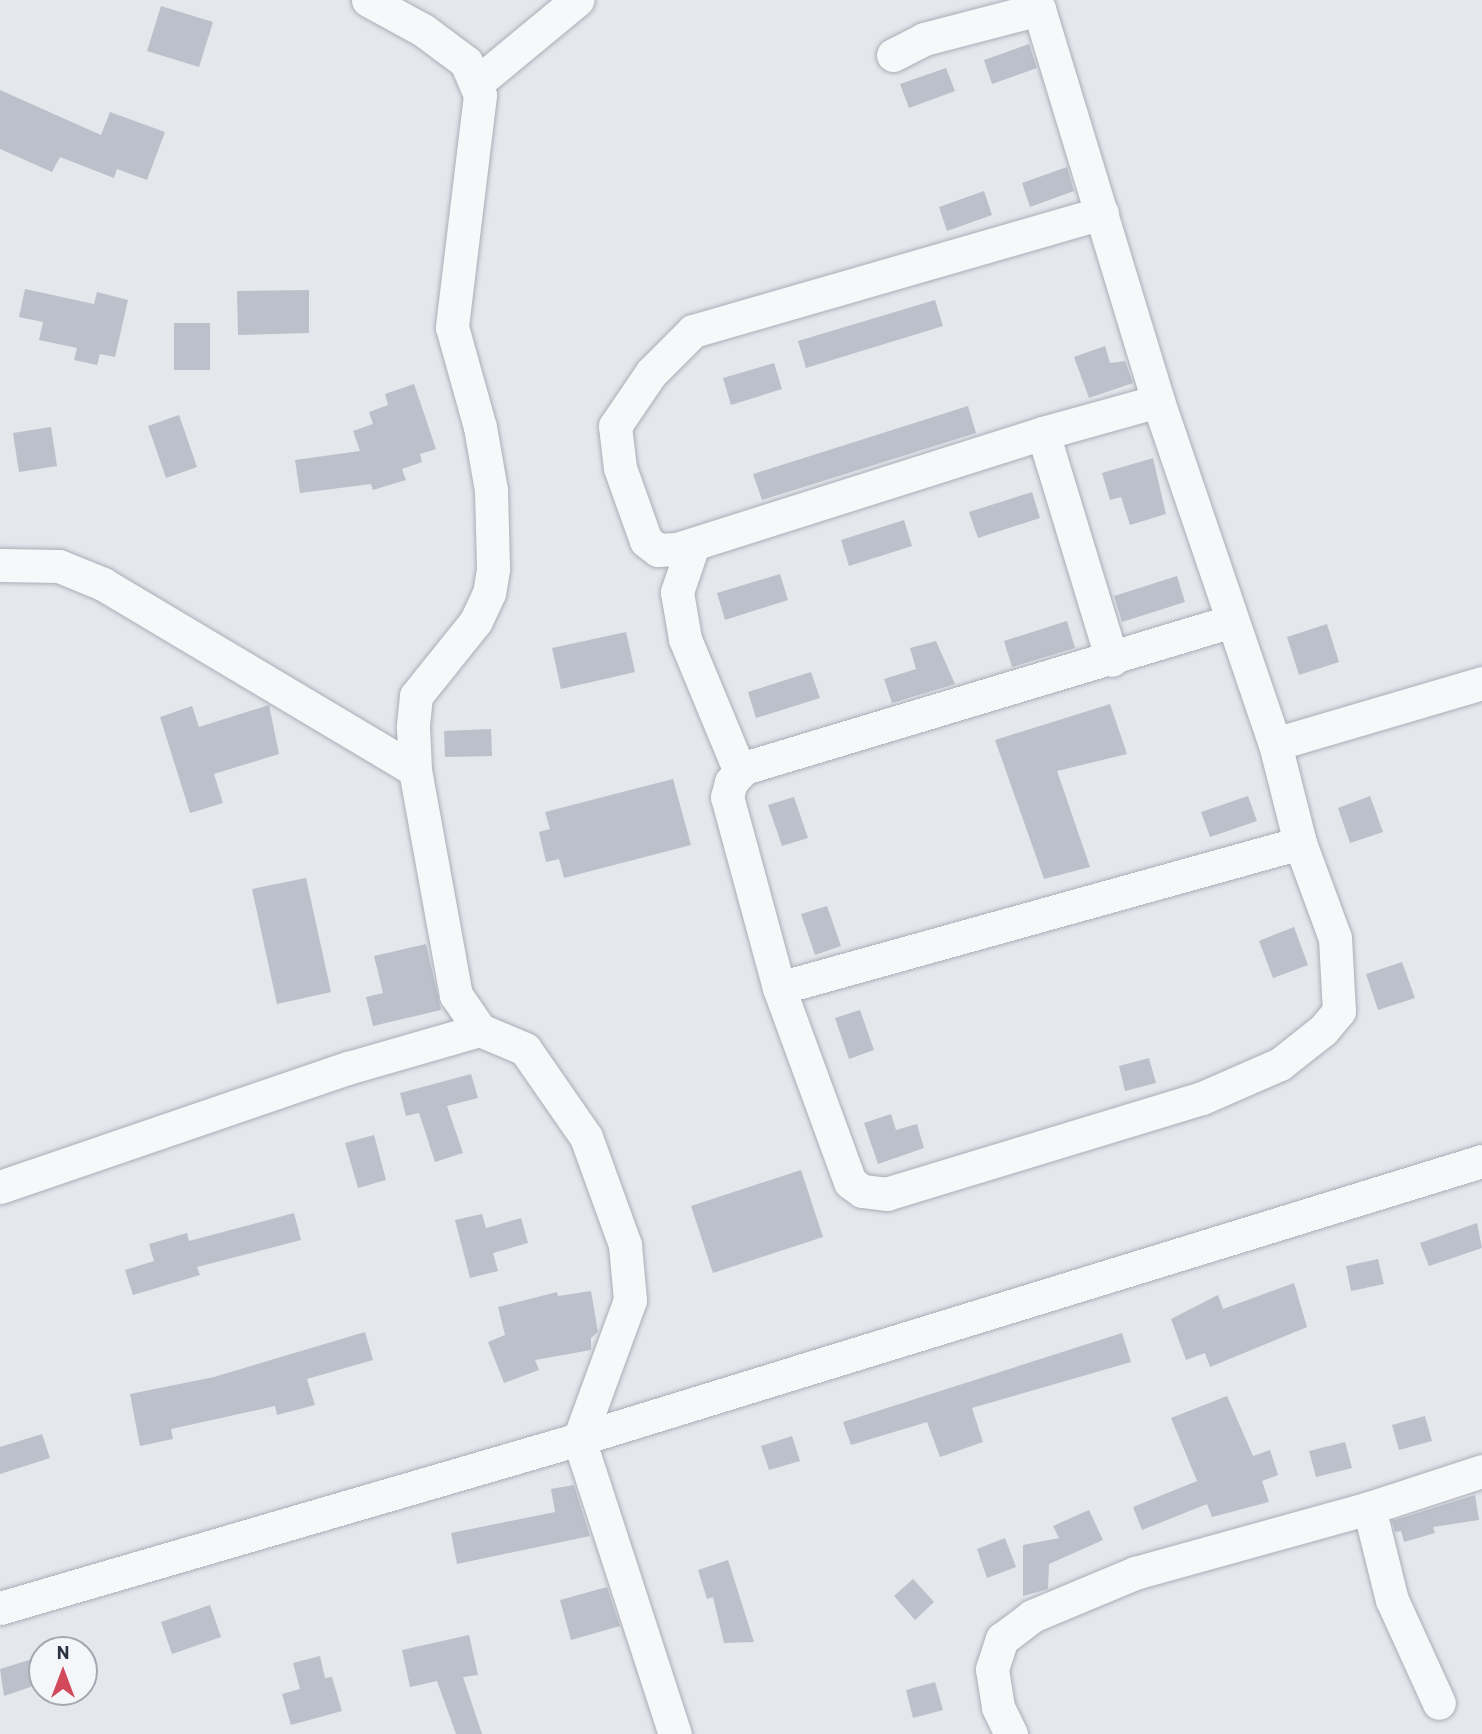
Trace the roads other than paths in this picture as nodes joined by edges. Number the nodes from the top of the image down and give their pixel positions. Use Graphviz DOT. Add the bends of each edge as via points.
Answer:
graph roads {
  1 [pos="368,0"];
  2 [pos="577,0"];
  3 [pos="893,55"];
  4 [pos="478,82"];
  5 [pos="1102,213"];
  6 [pos="1158,401"];
  7 [pos="1043,433"];
  8 [pos="693,545"];
  9 [pos="0,565"];
  10 [pos="1232,621"];
  11 [pos="1112,660"];
  12 [pos="1482,683"];
  13 [pos="1275,744"];
  14 [pos="415,770"];
  15 [pos="740,772"];
  16 [pos="1300,844"];
  17 [pos="779,988"];
  18 [pos="480,1030"];
  19 [pos="1482,1161"];
  20 [pos="7,1178"];
  21 [pos="579,1439"];
  22 [pos="1482,1471"];
  23 [pos="1369,1508"];
  24 [pos="0,1608"];
  25 [pos="1439,1703"];
  26 [pos="675,1734"];
  27 [pos="1011,1734"];
  1 -- 4 [label="street" via="424,30 466,62"];
  2 -- 4 [label="street"];
  3 -- 5 [label="street" via="924,39 1039,9"];
  4 -- 14 [label="street" via="452,327 489,478 493,569 489,593 476,621 416,696"];
  5 -- 6 [label="street"];
  5 -- 8 [label="street" via="693,331 651,373 615,426 620,468 646,541 658,550"];
  6 -- 7 [label="street"];
  6 -- 10 [label="street"];
  7 -- 8 [label="street"];
  7 -- 11 [label="street"];
  8 -- 15 [label="street" via="677,592 685,639"];
  9 -- 14 [label="street" via="59,566 103,584"];
  10 -- 11 [label="street"];
  10 -- 13 [label="street"];
  11 -- 15 [label="street"];
  12 -- 13 [label="street"];
  13 -- 16 [label="street"];
  14 -- 18 [label="street" via="456,995"];
  15 -- 17 [label="street" via="727,797"];
  16 -- 17 [label="street"];
  16 -- 17 [label="street" via="1335,939 1339,1011 1324,1030 1280,1064 1202,1098 887,1194 862,1191 850,1182"];
  18 -- 20 [label="street"];
  18 -- 21 [label="street" via="525,1049 553,1088 586,1137 625,1245 630,1300"];
  19 -- 21 [label="street"];
  21 -- 24 [label="street"];
  21 -- 26 [label="street"];
  22 -- 23 [label="street"];
  23 -- 25 [label="street" via="1392,1600"];
  23 -- 27 [label="street" via="1135,1573 1032,1616 1002,1639 992,1669 998,1707"];
}
